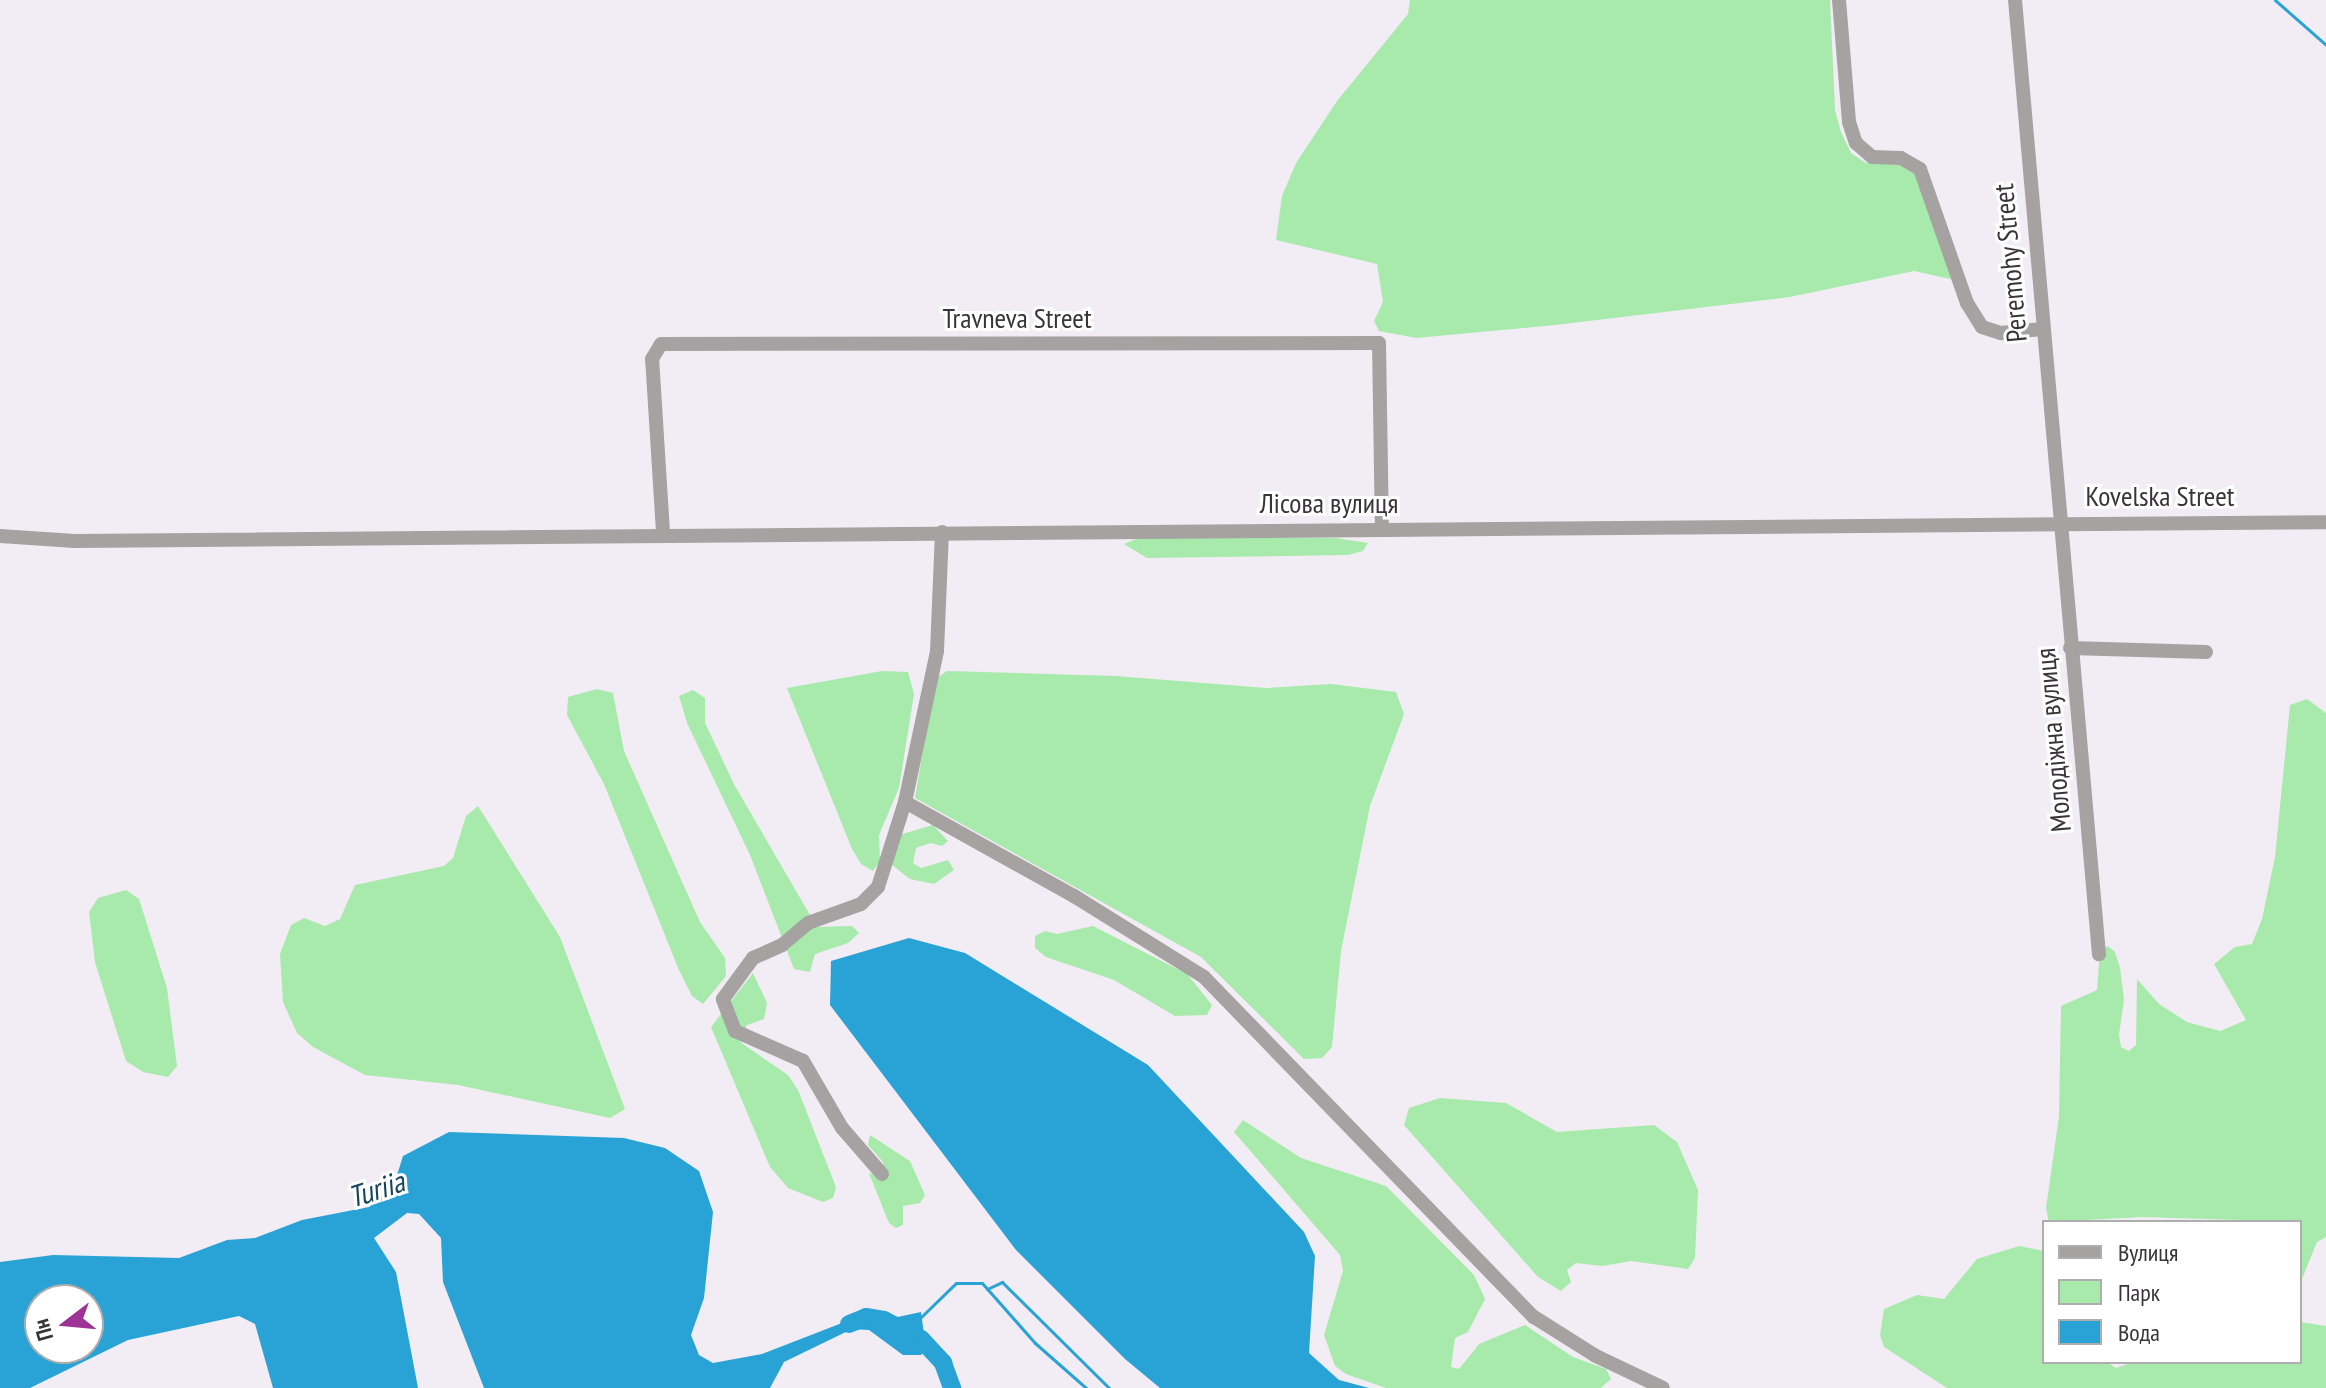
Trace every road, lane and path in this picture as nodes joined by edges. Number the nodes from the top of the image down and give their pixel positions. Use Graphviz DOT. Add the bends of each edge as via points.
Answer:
graph roads {
  1 [pos="1839,0"];
  2 [pos="2015,0"];
  3 [pos="2042,329"];
  4 [pos="1994,522"];
  5 [pos="2064,522"];
  6 [pos="2326,522"];
  7 [pos="1382,529"];
  8 [pos="663,532"];
  9 [pos="942,532"];
  10 [pos="0,536"];
  11 [pos="2070,648"];
  12 [pos="2206,652"];
  13 [pos="905,802"];
  14 [pos="2099,954"];
  15 [pos="882,1174"];
  16 [pos="1663,1388"];
  1 -- 3 [label="street" via="1849,122 1856,143 1872,157 1901,158 1920,169 1967,303 1982,327 2001,333"];
  2 -- 3 [label="street, Peremohy Street"];
  3 -- 5 [label="street, Peremohy Street"];
  4 -- 5 [label="street, Kovelska Street"];
  4 -- 7 [label="street, Лісова вулиця"];
  5 -- 6 [label="street, Kovelska Street"];
  5 -- 11 [label="street, Молодіжна вулиця"];
  7 -- 8 [label="street, Travneva Street" via="1379,343 661,344 652,359"];
  7 -- 9 [label="street, Лісова вулиця"];
  8 -- 9 [label="street, Лісова вулиця"];
  8 -- 10 [label="street, Лісова вулиця" via="75,541"];
  9 -- 13 [label="street" via="937,651"];
  11 -- 12 [label="street"];
  11 -- 14 [label="street, Молодіжна вулиця"];
  13 -- 15 [label="street" via="878,887 869,897 808,923 782,945 753,958 723,999 735,1031 803,1061 842,1128"];
  13 -- 16 [label="street" via="1074,896 1204,977 1534,1317 1596,1356"];
}
